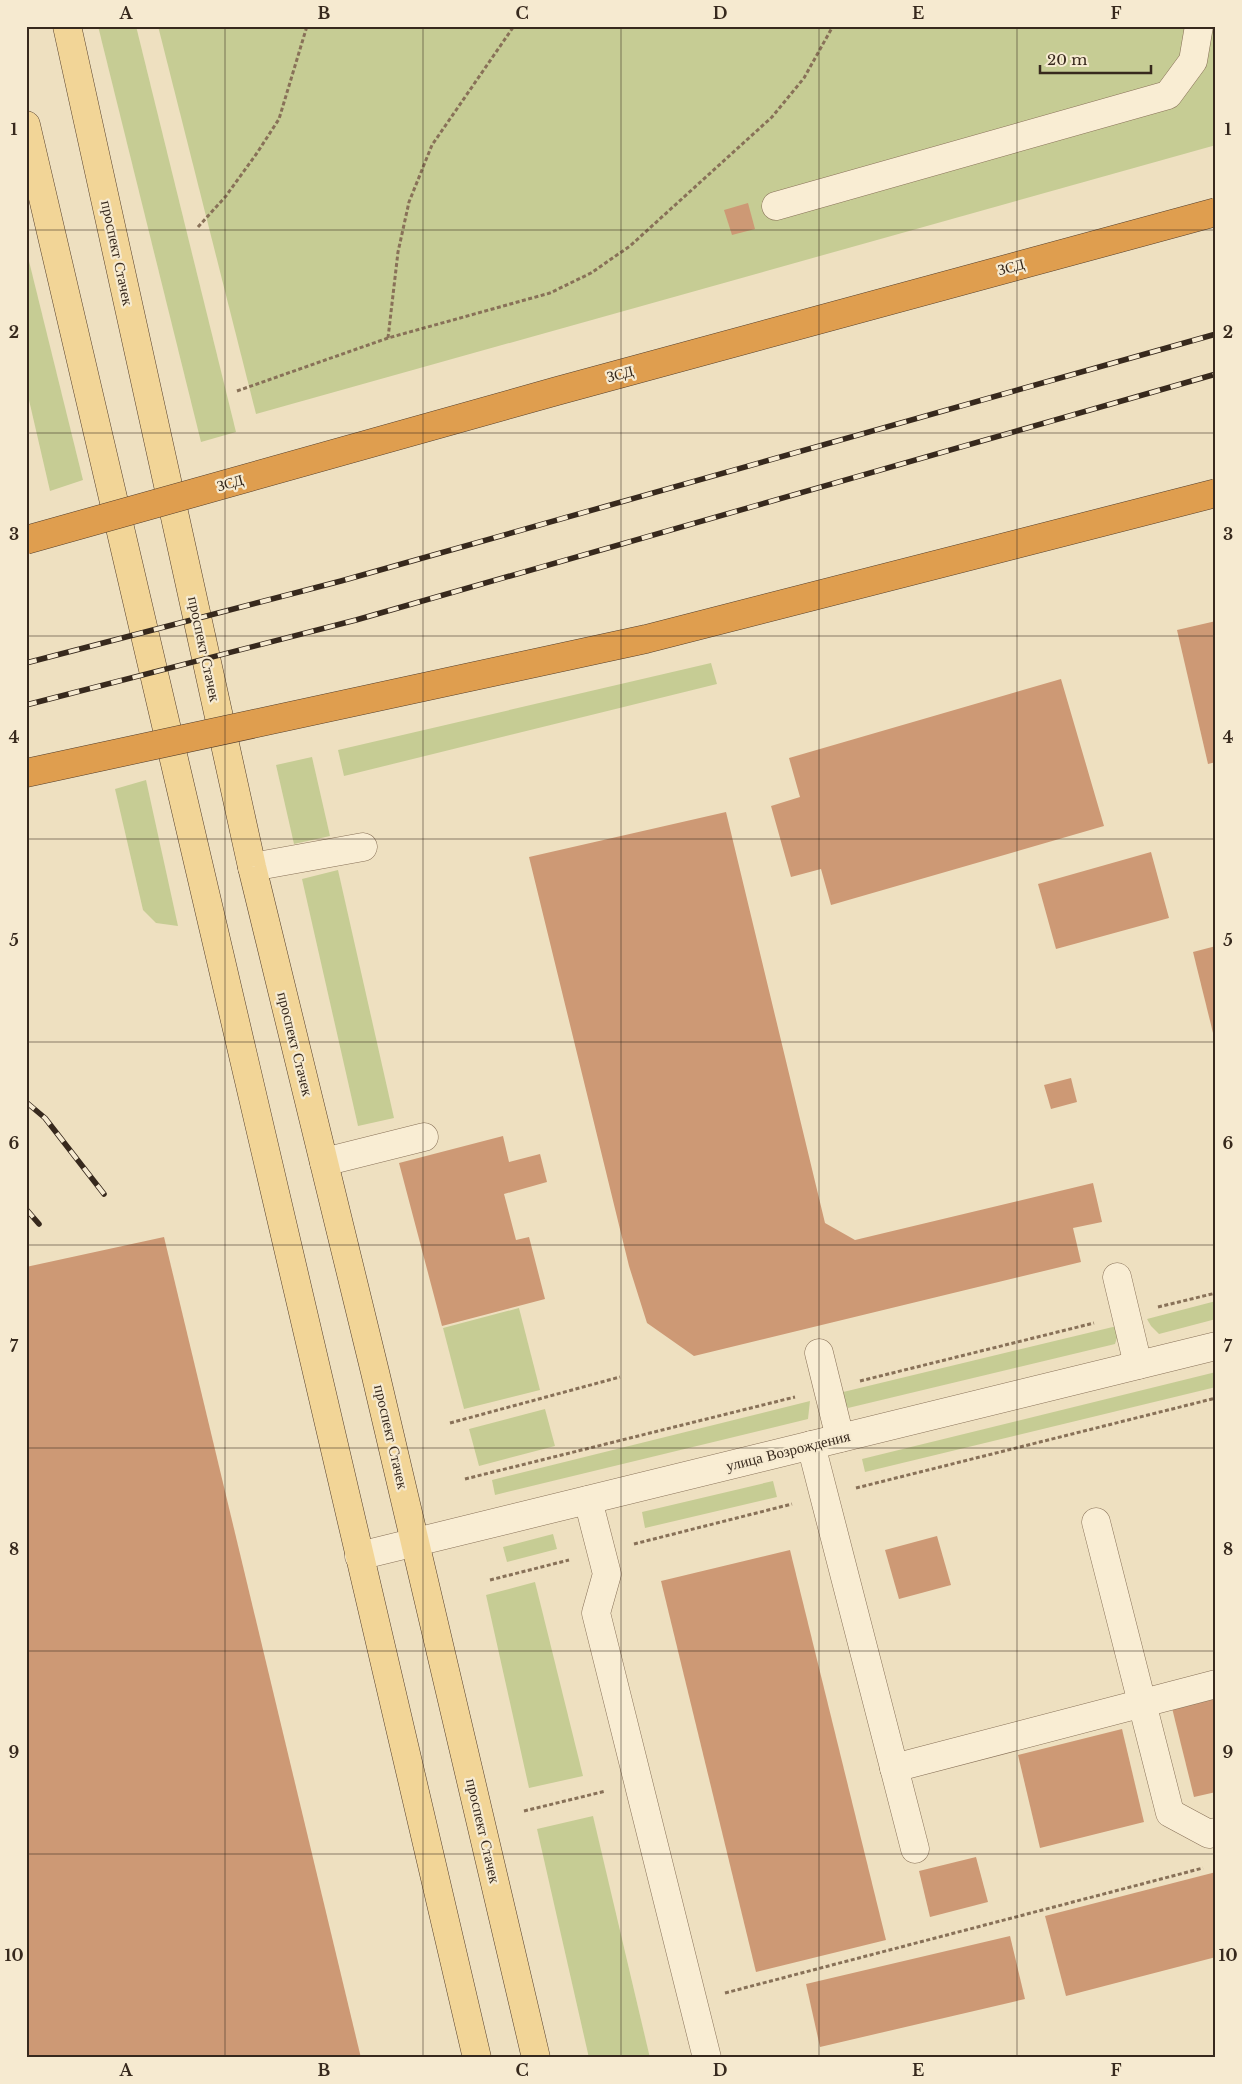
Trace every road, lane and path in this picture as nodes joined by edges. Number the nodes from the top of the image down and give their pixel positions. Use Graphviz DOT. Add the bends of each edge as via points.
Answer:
graph roads {
  1 [pos="67,26"];
  2 [pos="307,26"];
  3 [pos="514,26"];
  4 [pos="833,26"];
  5 [pos="1199,26"];
  6 [pos="26,125"];
  7 [pos="32,171"];
  8 [pos="776,206"];
  9 [pos="1216,212"];
  10 [pos="198,227"];
  11 [pos="388,338"];
  12 [pos="237,391"];
  13 [pos="1216,493"];
  14 [pos="26,540"];
  15 [pos="26,773"];
  16 [pos="363,847"];
  17 [pos="252,867"];
  18 [pos="424,1137"];
  19 [pos="324,1162"];
  20 [pos="1117,1277"];
  21 [pos="1216,1346"];
  22 [pos="819,1353"];
  23 [pos="1138,1365"];
  24 [pos="620,1377"];
  25 [pos="450,1423"];
  26 [pos="840,1438"];
  27 [pos="811,1445"];
  28 [pos="588,1500"];
  29 [pos="1096,1522"];
  30 [pos="416,1542"];
  31 [pos="359,1556"];
  32 [pos="1216,1684"];
  33 [pos="1142,1703"];
  34 [pos="894,1768"];
  35 [pos="638,1783"];
  36 [pos="524,1811"];
  37 [pos="1216,1832"];
  38 [pos="916,1849"];
  39 [pos="1206,1867"];
  40 [pos="693,2001"];
  41 [pos="477,2058"];
  42 [pos="536,2058"];
  43 [pos="707,2058"];
  1 -- 17 [label="main road, проспект Стачек"];
  2 -- 10 [label="path" via="279,119 226,196"];
  3 -- 11 [label="path" via="432,145 412,194 398,252"];
  4 -- 11 [label="path" via="804,78 772,117 630,246 591,273 550,293"];
  5 -- 8 [label="street" via="1193,61 1168,95"];
  6 -- 7 [label="main road"];
  7 -- 31 [label="main road"];
  9 -- 14 [label="highway, ЗСД, bridge" via="566,388"];
  11 -- 12 [label="path"];
  13 -- 15 [label="highway, bridge" via="646,639"];
  16 -- 17 [label="street"];
  17 -- 19 [label="main road, проспект Стачек"];
  18 -- 19 [label="street"];
  19 -- 30 [label="main road, проспект Стачек"];
  20 -- 23 [label="street"];
  21 -- 23 [label="street, улица Возрождения"];
  22 -- 26 [label="street"];
  23 -- 26 [label="street, улица Возрождения"];
  24 -- 25 [label="path"];
  26 -- 27 [label="street, улица Возрождения"];
  27 -- 28 [label="street, улица Возрождения"];
  27 -- 34 [label="street"];
  28 -- 30 [label="street, улица Возрождения"];
  28 -- 35 [label="street" via="607,1574 596,1612"];
  29 -- 33 [label="street"];
  30 -- 31 [label="street, улица Возрождения"];
  30 -- 42 [label="main road, проспект Стачек"];
  31 -- 41 [label="main road"];
  32 -- 33 [label="street"];
  33 -- 34 [label="street"];
  33 -- 37 [label="street" via="1170,1812 1209,1834"];
  34 -- 38 [label="street"];
  35 -- 36 [label="path"];
  35 -- 40 [label="street"];
  39 -- 40 [label="path"];
  40 -- 43 [label="street"];
}
